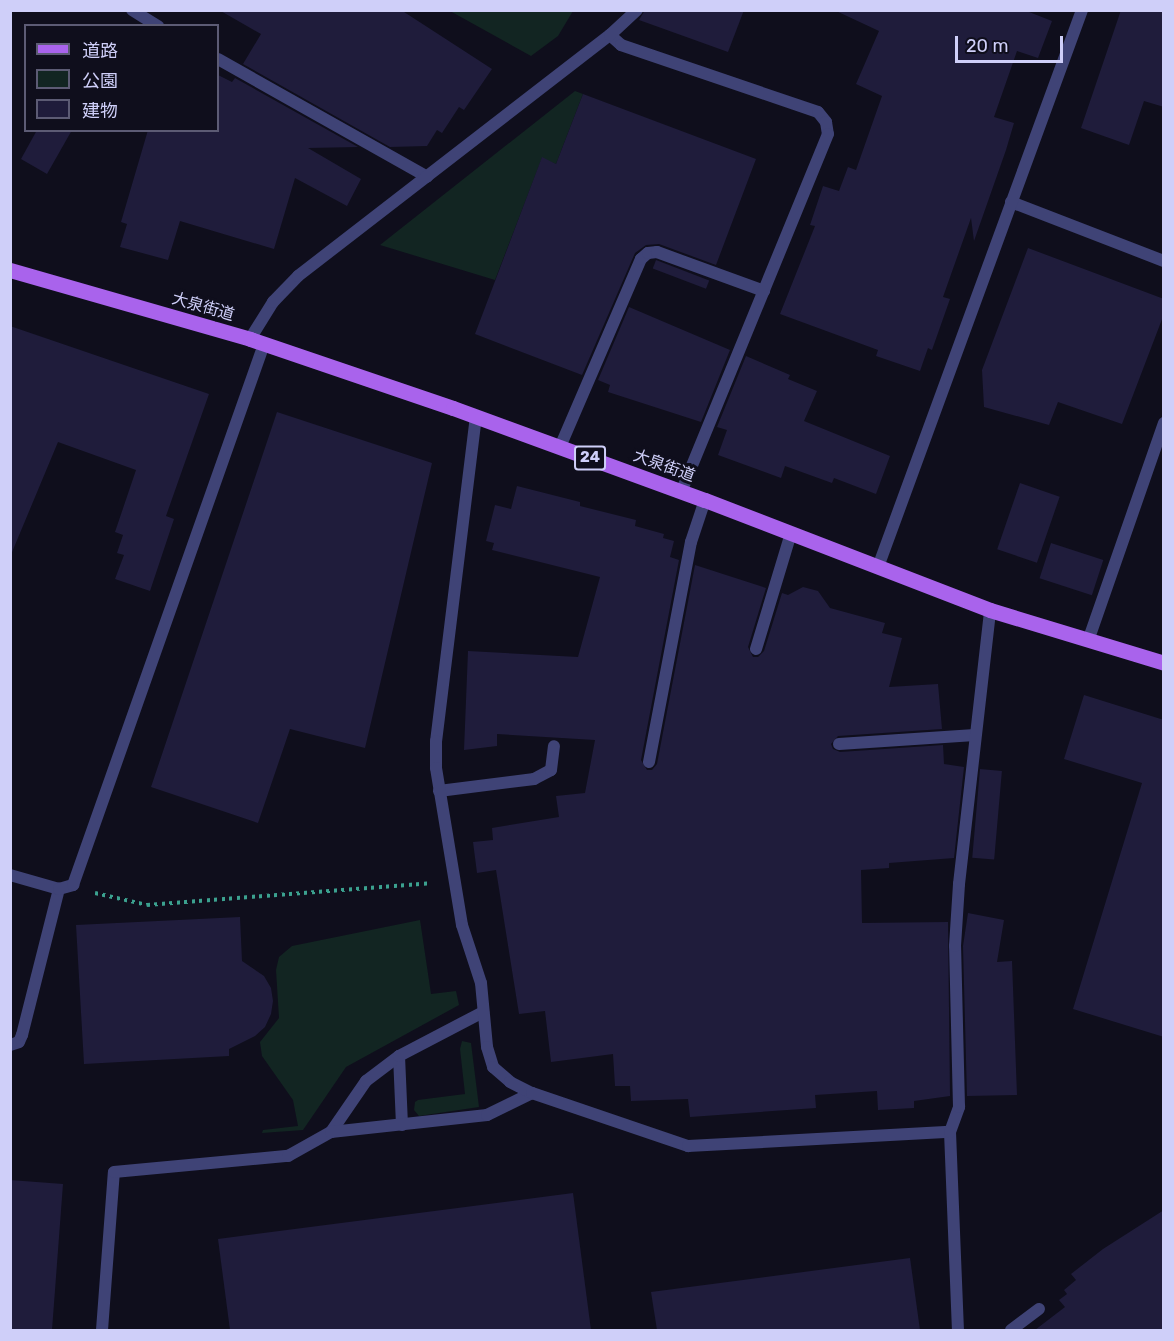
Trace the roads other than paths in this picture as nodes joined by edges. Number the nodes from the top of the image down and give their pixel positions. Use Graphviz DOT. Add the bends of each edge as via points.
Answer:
graph roads {
  1 [pos="132,10"];
  2 [pos="637,10"];
  3 [pos="1082,10"];
  4 [pos="155,24"];
  5 [pos="610,35"];
  6 [pos="219,60"];
  7 [pos="427,177"];
  8 [pos="1011,202"];
  9 [pos="1164,261"];
  10 [pos="10,270"];
  11 [pos="764,291"];
  12 [pos="257,342"];
  13 [pos="476,416"];
  14 [pos="1164,423"];
  15 [pos="560,447"];
  16 [pos="681,492"];
  17 [pos="705,500"];
  18 [pos="791,533"];
  19 [pos="878,567"];
  20 [pos="990,609"];
  21 [pos="1088,641"];
  22 [pos="756,648"];
  23 [pos="1164,663"];
  24 [pos="975,735"];
  25 [pos="839,744"];
  26 [pos="555,746"];
  27 [pos="649,762"];
  28 [pos="439,791"];
  29 [pos="10,875"];
  30 [pos="59,889"];
  31 [pos="483,1012"];
  32 [pos="10,1045"];
  33 [pos="399,1056"];
  34 [pos="532,1094"];
  35 [pos="402,1125"];
  36 [pos="331,1132"];
  37 [pos="950,1132"];
  38 [pos="1039,1309"];
  39 [pos="102,1330"];
  40 [pos="958,1330"];
  41 [pos="1011,1330"];
  1 -- 4 [label="street"];
  2 -- 5 [label="street"];
  3 -- 8 [label="street"];
  5 -- 7 [label="street"];
  5 -- 11 [label="street" via="621,45 818,112 826,122 828,134"];
  6 -- 7 [label="street"];
  7 -- 12 [label="street" via="298,276 273,302"];
  8 -- 9 [label="street"];
  8 -- 19 [label="street"];
  10 -- 12 [label="main road, 大泉街道 / 24"];
  11 -- 15 [label="street" via="657,252 648,253 641,259"];
  11 -- 16 [label="street"];
  12 -- 13 [label="main road, 大泉街道 / 24"];
  12 -- 30 [label="street" via="73,885"];
  13 -- 15 [label="main road, 大泉街道 / 24"];
  13 -- 28 [label="street" via="436,741"];
  14 -- 21 [label="street"];
  15 -- 16 [label="main road, 大泉街道 / 24"];
  16 -- 17 [label="main road, 大泉街道 / 24"];
  17 -- 18 [label="main road, 大泉街道 / 24"];
  17 -- 27 [label="street" via="691,542"];
  18 -- 19 [label="main road, 大泉街道 / 24"];
  18 -- 22 [label="street"];
  19 -- 20 [label="main road, 大泉街道 / 24"];
  20 -- 21 [label="main road, 大泉街道 / 24"];
  20 -- 24 [label="street"];
  21 -- 23 [label="main road, 大泉街道 / 24"];
  24 -- 25 [label="street"];
  24 -- 37 [label="street" via="955,946 959,1107"];
  26 -- 28 [label="street" via="551,770 534,778"];
  28 -- 31 [label="street" via="462,925 481,983"];
  29 -- 30 [label="street"];
  30 -- 32 [label="street" via="22,1035 19,1042"];
  31 -- 33 [label="street"];
  31 -- 34 [label="street" via="493,1066 510,1082"];
  33 -- 35 [label="street"];
  33 -- 36 [label="street" via="366,1081"];
  34 -- 35 [label="street" via="487,1115"];
  34 -- 37 [label="street" via="688,1146"];
  35 -- 36 [label="street"];
  36 -- 39 [label="street" via="288,1156 114,1172"];
  37 -- 40 [label="street"];
  38 -- 41 [label="street"];
}
